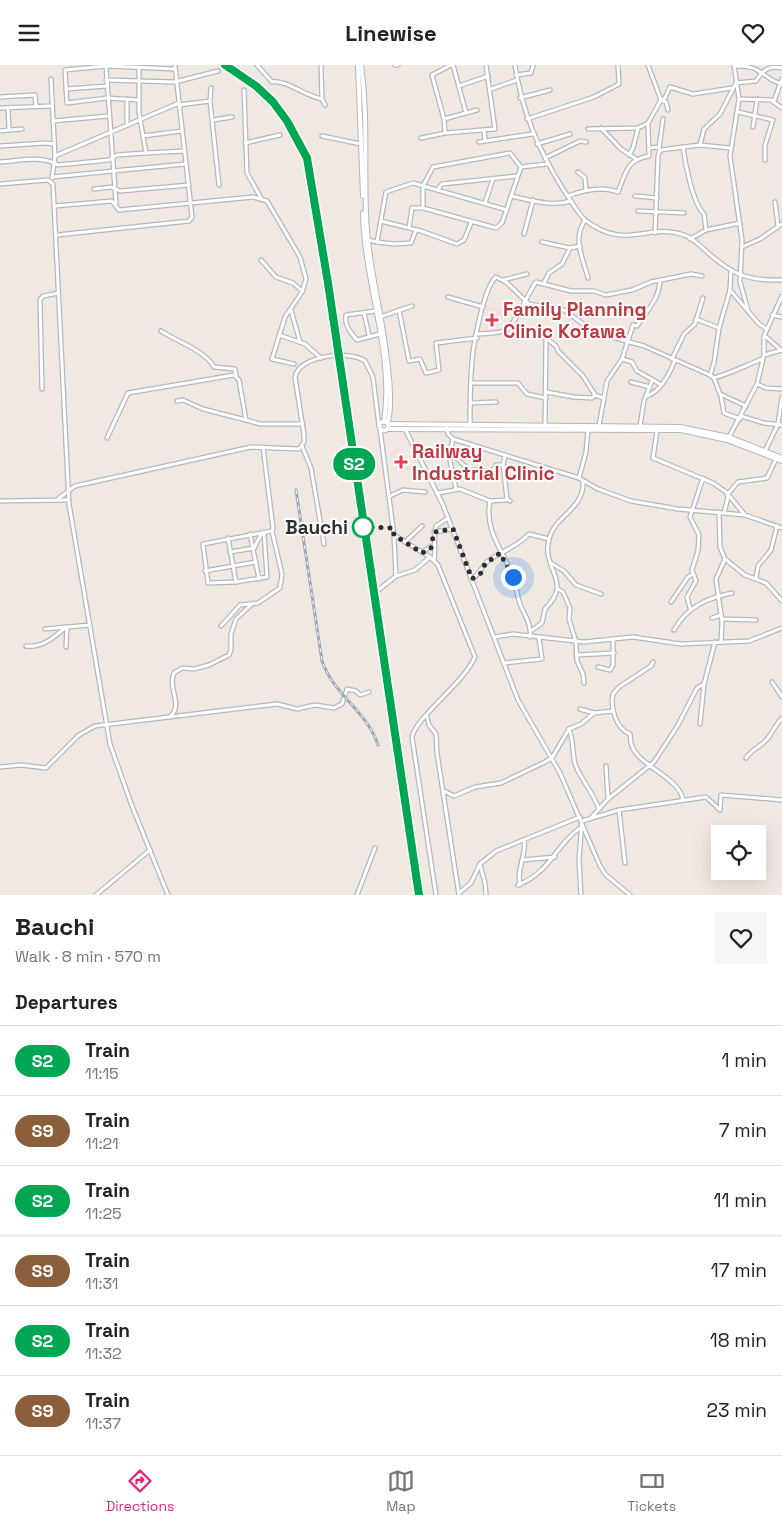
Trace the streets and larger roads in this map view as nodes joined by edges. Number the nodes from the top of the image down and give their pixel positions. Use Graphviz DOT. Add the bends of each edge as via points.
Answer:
graph roads {
  1 [pos="257,65"];
  2 [pos="320,65"];
  3 [pos="359,65"];
  4 [pos="452,65"];
  5 [pos="486,65"];
  6 [pos="515,65"];
  7 [pos="534,65"];
  8 [pos="618,65"];
  9 [pos="648,65"];
  10 [pos="734,65"];
  11 [pos="106,66"];
  12 [pos="139,68"];
  13 [pos="782,68"];
  14 [pos="218,71"];
  15 [pos="763,71"];
  16 [pos="488,76"];
  17 [pos="516,77"];
  18 [pos="51,79"];
  19 [pos="782,79"];
  20 [pos="106,80"];
  21 [pos="177,81"];
  22 [pos="138,82"];
  23 [pos="736,83"];
  24 [pos="780,84"];
  25 [pos="107,86"];
  26 [pos="459,86"];
  27 [pos="211,88"];
  28 [pos="732,88"];
  29 [pos="66,89"];
  30 [pos="491,89"];
  31 [pos="244,90"];
  32 [pos="550,90"];
  33 [pos="0,97"];
  34 [pos="108,98"];
  35 [pos="520,98"];
  36 [pos="127,99"];
  37 [pos="322,99"];
  38 [pos="739,99"];
  39 [pos="758,99"];
  40 [pos="139,100"];
  41 [pos="661,100"];
  42 [pos="210,101"];
  43 [pos="774,101"];
  44 [pos="179,104"];
  45 [pos="326,105"];
  46 [pos="36,106"];
  47 [pos="52,106"];
  48 [pos="0,108"];
  49 [pos="8,108"];
  50 [pos="782,108"];
  51 [pos="362,110"];
  52 [pos="476,110"];
  53 [pos="668,110"];
  54 [pos="738,112"];
  55 [pos="466,113"];
  56 [pos="756,115"];
  57 [pos="108,116"];
  58 [pos="232,117"];
  59 [pos="444,119"];
  60 [pos="527,119"];
  61 [pos="663,119"];
  62 [pos="140,120"];
  63 [pos="213,120"];
  64 [pos="53,121"];
  65 [pos="648,123"];
  66 [pos="127,125"];
  67 [pos="753,127"];
  68 [pos="600,128"];
  69 [pos="638,128"];
  70 [pos="9,129"];
  71 [pos="22,129"];
  72 [pos="588,129"];
  73 [pos="0,131"];
  74 [pos="182,131"];
  75 [pos="484,131"];
  76 [pos="110,133"];
  77 [pos="446,133"];
  78 [pos="532,134"];
  79 [pos="570,134"];
  80 [pos="280,135"];
  81 [pos="143,136"];
  82 [pos="322,136"];
  83 [pos="421,138"];
  84 [pos="485,141"];
  85 [pos="586,142"];
  86 [pos="245,143"];
  87 [pos="479,143"];
  88 [pos="54,144"];
  89 [pos="362,144"];
  90 [pos="537,144"];
  91 [pos="700,145"];
  92 [pos="0,147"];
  93 [pos="683,147"];
  94 [pos="650,148"];
  95 [pos="730,148"];
  96 [pos="660,149"];
  97 [pos="184,151"];
  98 [pos="146,153"];
  99 [pos="629,155"];
  100 [pos="55,156"];
  101 [pos="112,158"];
  102 [pos="544,158"];
  103 [pos="636,159"];
  104 [pos="765,160"];
  105 [pos="0,162"];
  106 [pos="54,163"];
  107 [pos="185,164"];
  108 [pos="547,164"];
  109 [pos="521,167"];
  110 [pos="113,171"];
  111 [pos="578,172"];
  112 [pos="517,176"];
  113 [pos="52,177"];
  114 [pos="493,179"];
  115 [pos="52,181"];
  116 [pos="0,184"];
  117 [pos="188,185"];
  118 [pos="219,185"];
  119 [pos="423,186"];
  120 [pos="114,187"];
  121 [pos="94,189"];
  122 [pos="438,189"];
  123 [pos="586,190"];
  124 [pos="511,195"];
  125 [pos="568,196"];
  126 [pos="635,196"];
  127 [pos="262,198"];
  128 [pos="657,198"];
  129 [pos="533,200"];
  130 [pos="571,201"];
  131 [pos="775,202"];
  132 [pos="116,203"];
  133 [pos="190,203"];
  134 [pos="485,203"];
  135 [pos="55,205"];
  136 [pos="423,208"];
  137 [pos="507,210"];
  138 [pos="638,211"];
  139 [pos="655,212"];
  140 [pos="684,213"];
  141 [pos="585,220"];
  142 [pos="381,221"];
  143 [pos="471,222"];
  144 [pos="740,223"];
  145 [pos="782,224"];
  146 [pos="778,227"];
  147 [pos="409,228"];
  148 [pos="416,230"];
  149 [pos="706,230"];
  150 [pos="655,233"];
  151 [pos="524,234"];
  152 [pos="57,235"];
  153 [pos="366,237"];
  154 [pos="690,239"];
  155 [pos="377,242"];
  156 [pos="542,242"];
  157 [pos="580,246"];
  158 [pos="742,247"];
  159 [pos="570,249"];
  160 [pos="261,260"];
  161 [pos="731,271"];
  162 [pos="527,274"];
  163 [pos="739,275"];
  164 [pos="702,276"];
  165 [pos="588,278"];
  166 [pos="503,280"];
  167 [pos="782,280"];
  168 [pos="660,281"];
  169 [pos="544,283"];
  170 [pos="730,290"];
  171 [pos="302,292"];
  172 [pos="58,293"];
  173 [pos="782,296"];
  174 [pos="448,297"];
  175 [pos="703,298"];
  176 [pos="525,301"];
  177 [pos="412,306"];
  178 [pos="483,307"];
  179 [pos="291,310"];
  180 [pos="399,310"];
  181 [pos="748,310"];
  182 [pos="375,311"];
  183 [pos="364,313"];
  184 [pos="772,315"];
  185 [pos="380,317"];
  186 [pos="782,317"];
  187 [pos="696,319"];
  188 [pos="719,328"];
  189 [pos="767,329"];
  190 [pos="162,331"];
  191 [pos="380,334"];
  192 [pos="279,335"];
  193 [pos="369,335"];
  194 [pos="477,336"];
  195 [pos="764,336"];
  196 [pos="626,341"];
  197 [pos="300,342"];
  198 [pos="782,351"];
  199 [pos="763,357"];
  200 [pos="321,358"];
  201 [pos="622,359"];
  202 [pos="673,359"];
  203 [pos="294,364"];
  204 [pos="236,375"];
  205 [pos="710,375"];
  206 [pos="714,378"];
  207 [pos="652,381"];
  208 [pos="631,382"];
  209 [pos="471,383"];
  210 [pos="757,384"];
  211 [pos="660,385"];
  212 [pos="650,387"];
  213 [pos="42,389"];
  214 [pos="782,389"];
  215 [pos="546,392"];
  216 [pos="595,395"];
  217 [pos="721,395"];
  218 [pos="647,396"];
  219 [pos="782,397"];
  220 [pos="546,398"];
  221 [pos="603,398"];
  222 [pos="176,401"];
  223 [pos="496,402"];
  224 [pos="470,403"];
  225 [pos="746,406"];
  226 [pos="740,417"];
  227 [pos="246,421"];
  228 [pos="302,424"];
  229 [pos="780,424"];
  230 [pos="470,425"];
  231 [pos="545,425"];
  232 [pos="384,426"];
  233 [pos="599,426"];
  234 [pos="640,426"];
  235 [pos="405,429"];
  236 [pos="447,429"];
  237 [pos="588,429"];
  238 [pos="657,429"];
  239 [pos="729,437"];
  240 [pos="107,438"];
  241 [pos="452,439"];
  242 [pos="302,446"];
  243 [pos="263,447"];
  244 [pos="765,451"];
  245 [pos="449,456"];
  246 [pos="505,456"];
  247 [pos="776,459"];
  248 [pos="782,459"];
  249 [pos="504,465"];
  250 [pos="466,467"];
  251 [pos="473,471"];
  252 [pos="703,478"];
  253 [pos="578,479"];
  254 [pos="583,481"];
  255 [pos="456,489"];
  256 [pos="68,490"];
  257 [pos="425,492"];
  258 [pos="438,493"];
  259 [pos="390,496"];
  260 [pos="727,496"];
  261 [pos="59,499"];
  262 [pos="69,500"];
  263 [pos="0,501"];
  264 [pos="490,501"];
  265 [pos="692,509"];
  266 [pos="719,512"];
  267 [pos="724,513"];
  268 [pos="745,515"];
  269 [pos="448,517"];
  270 [pos="422,526"];
  271 [pos="777,526"];
  272 [pos="782,527"];
  273 [pos="453,529"];
  274 [pos="272,531"];
  275 [pos="434,532"];
  276 [pos="263,533"];
  277 [pos="250,534"];
  278 [pos="394,535"];
  279 [pos="228,538"];
  280 [pos="549,539"];
  281 [pos="405,542"];
  282 [pos="324,544"];
  283 [pos="432,546"];
  284 [pos="254,548"];
  285 [pos="230,551"];
  286 [pos="422,553"];
  287 [pos="500,553"];
  288 [pos="430,557"];
  289 [pos="725,559"];
  290 [pos="434,560"];
  291 [pos="256,562"];
  292 [pos="550,563"];
  293 [pos="233,567"];
  294 [pos="205,571"];
  295 [pos="693,573"];
  296 [pos="396,576"];
  297 [pos="258,579"];
  298 [pos="472,579"];
  299 [pos="756,579"];
  300 [pos="236,582"];
  301 [pos="558,589"];
  302 [pos="376,592"];
  303 [pos="732,593"];
  304 [pos="601,594"];
  305 [pos="718,596"];
  306 [pos="782,601"];
  307 [pos="671,602"];
  308 [pos="252,604"];
  309 [pos="690,608"];
  310 [pos="721,617"];
  311 [pos="712,619"];
  312 [pos="756,620"];
  313 [pos="90,625"];
  314 [pos="222,626"];
  315 [pos="67,627"];
  316 [pos="782,628"];
  317 [pos="46,629"];
  318 [pos="674,629"];
  319 [pos="531,631"];
  320 [pos="495,637"];
  321 [pos="530,637"];
  322 [pos="540,638"];
  323 [pos="613,638"];
  324 [pos="576,642"];
  325 [pos="715,642"];
  326 [pos="721,642"];
  327 [pos="26,646"];
  328 [pos="66,647"];
  329 [pos="614,653"];
  330 [pos="576,655"];
  331 [pos="653,662"];
  332 [pos="504,663"];
  333 [pos="598,667"];
  334 [pos="584,683"];
  335 [pos="772,683"];
  336 [pos="704,684"];
  337 [pos="369,692"];
  338 [pos="782,697"];
  339 [pos="580,709"];
  340 [pos="613,711"];
  341 [pos="594,713"];
  342 [pos="427,716"];
  343 [pos="170,718"];
  344 [pos="782,718"];
  345 [pos="700,724"];
  346 [pos="106,725"];
  347 [pos="569,729"];
  348 [pos="552,757"];
  349 [pos="746,758"];
  350 [pos="650,764"];
  351 [pos="0,767"];
  352 [pos="606,767"];
  353 [pos="443,790"];
  354 [pos="608,799"];
  355 [pos="683,800"];
  356 [pos="782,800"];
  357 [pos="599,809"];
  358 [pos="619,810"];
  359 [pos="581,819"];
  360 [pos="590,819"];
  361 [pos="580,828"];
  362 [pos="524,840"];
  363 [pos="375,848"];
  364 [pos="150,850"];
  365 [pos="554,857"];
  366 [pos="522,860"];
  367 [pos="625,863"];
  368 [pos="480,864"];
  369 [pos="459,894"];
  370 [pos="96,895"];
  371 [pos="168,895"];
  372 [pos="356,895"];
  373 [pos="436,895"];
  374 [pos="486,895"];
  375 [pos="580,895"];
  376 [pos="630,895"];
  1 -- 37 [label="street" via="272,82"];
  2 -- 37 [label="street"];
  3 -- 51 [label="street"];
  4 -- 26 [label="street"];
  4 -- 59 [label="street" via="432,75"];
  5 -- 16 [label="street"];
  6 -- 17 [label="street"];
  7 -- 17 [label="street" via="531,73"];
  8 -- 60 [label="street" via="619,84 594,97"];
  9 -- 41 [label="street"];
  10 -- 15 [label="street"];
  10 -- 23 [label="street"];
  11 -- 12 [label="street"];
  11 -- 20 [label="street"];
  11 -- 29 [label="street" via="65,70"];
  12 -- 21 [label="street" via="175,68"];
  12 -- 22 [label="street"];
  13 -- 15 [label="street" via="770,67"];
  14 -- 21 [label="street"];
  15 -- 23 [label="street" via="756,81"];
  15 -- 24 [label="street"];
  16 -- 26 [label="street"];
  16 -- 30 [label="street"];
  17 -- 30 [label="street"];
  17 -- 35 [label="street"];
  18 -- 47 [label="street"];
  19 -- 24 [label="street"];
  20 -- 22 [label="street"];
  20 -- 25 [label="street"];
  21 -- 22 [label="street"];
  21 -- 44 [label="street"];
  22 -- 40 [label="street"];
  23 -- 28 [label="street"];
  23 -- 38 [label="street"];
  24 -- 43 [label="street"];
  25 -- 29 [label="street"];
  25 -- 34 [label="street"];
  26 -- 55 [label="street"];
  27 -- 42 [label="street"];
  28 -- 41 [label="street" via="693,94 670,87"];
  28 -- 91 [label="street" via="724,108 704,129"];
  29 -- 34 [label="street" via="67,103"];
  30 -- 75 [label="street" via="496,127 494,131"];
  31 -- 86 [label="street"];
  32 -- 35 [label="street"];
  33 -- 46 [label="street" via="35,95"];
  34 -- 36 [label="street"];
  34 -- 57 [label="street"];
  35 -- 60 [label="street"];
  36 -- 40 [label="street"];
  36 -- 66 [label="street"];
  37 -- 45 [label="street"];
  38 -- 39 [label="street"];
  38 -- 54 [label="street"];
  39 -- 43 [label="street"];
  39 -- 56 [label="street"];
  40 -- 62 [label="street"];
  41 -- 53 [label="street" via="666,102"];
  41 -- 65 [label="street"];
  42 -- 44 [label="street"];
  42 -- 63 [label="street"];
  43 -- 50 [label="street"];
  44 -- 62 [label="street"];
  44 -- 74 [label="street"];
  46 -- 47 [label="street"];
  46 -- 49 [label="street"];
  47 -- 64 [label="street"];
  48 -- 49 [label="street"];
  49 -- 70 [label="street"];
  51 -- 89 [label="street"];
  51 -- 153 [label="street"];
  52 -- 55 [label="street"];
  54 -- 56 [label="street"];
  54 -- 95 [label="street"];
  55 -- 59 [label="street"];
  56 -- 67 [label="street"];
  56 -- 104 [label="street" via="773,120 765,145"];
  57 -- 64 [label="street"];
  57 -- 76 [label="street"];
  58 -- 63 [label="street"];
  59 -- 77 [label="street"];
  60 -- 78 [label="street"];
  61 -- 96 [label="street"];
  62 -- 66 [label="street"];
  62 -- 81 [label="street"];
  63 -- 118 [label="street"];
  64 -- 88 [label="street"];
  65 -- 69 [label="street"];
  65 -- 94 [label="street"];
  66 -- 76 [label="street"];
  68 -- 69 [label="street"];
  68 -- 72 [label="street"];
  68 -- 99 [label="street"];
  69 -- 99 [label="street"];
  70 -- 71 [label="street"];
  70 -- 73 [label="street"];
  74 -- 81 [label="street"];
  74 -- 97 [label="street"];
  75 -- 77 [label="street"];
  75 -- 84 [label="street"];
  76 -- 100 [label="street"];
  76 -- 101 [label="street"];
  77 -- 83 [label="street"];
  78 -- 84 [label="street"];
  78 -- 90 [label="street"];
  79 -- 90 [label="street"];
  80 -- 86 [label="street"];
  81 -- 98 [label="street"];
  82 -- 89 [label="street"];
  84 -- 87 [label="street"];
  85 -- 102 [label="street" via="580,141"];
  86 -- 127 [label="street" via="247,173"];
  88 -- 92 [label="street"];
  88 -- 100 [label="street"];
  89 -- 153 [label="street"];
  90 -- 102 [label="street"];
  91 -- 93 [label="street"];
  91 -- 95 [label="street"];
  93 -- 96 [label="street"];
  93 -- 149 [label="street" via="693,197 697,208 704,214"];
  94 -- 96 [label="street"];
  94 -- 103 [label="street" via="650,156"];
  95 -- 144 [label="street"];
  96 -- 128 [label="street"];
  97 -- 98 [label="street"];
  97 -- 107 [label="street"];
  98 -- 101 [label="street"];
  99 -- 103 [label="street"];
  100 -- 106 [label="street"];
  101 -- 106 [label="street"];
  101 -- 110 [label="street"];
  102 -- 108 [label="street"];
  103 -- 123 [label="street" via="626,171 621,193 604,189"];
  105 -- 106 [label="street" via="34,159"];
  106 -- 113 [label="street"];
  107 -- 110 [label="street"];
  107 -- 117 [label="street"];
  108 -- 109 [label="street"];
  108 -- 125 [label="street"];
  109 -- 112 [label="street"];
  109 -- 119 [label="street" via="510,153 433,167"];
  110 -- 113 [label="street"];
  110 -- 120 [label="street"];
  111 -- 123 [label="street" via="585,178"];
  112 -- 114 [label="street"];
  112 -- 124 [label="street"];
  113 -- 115 [label="street"];
  114 -- 122 [label="street" via="442,184"];
  114 -- 134 [label="street"];
  115 -- 116 [label="street"];
  115 -- 135 [label="street"];
  117 -- 120 [label="street" via="120,191"];
  117 -- 133 [label="street"];
  119 -- 122 [label="street"];
  119 -- 136 [label="street"];
  119 -- 142 [label="street" via="413,183 386,193"];
  120 -- 121 [label="street"];
  120 -- 132 [label="street"];
  122 -- 134 [label="street"];
  123 -- 125 [label="street"];
  124 -- 129 [label="street"];
  124 -- 137 [label="street"];
  125 -- 130 [label="street"];
  126 -- 128 [label="street"];
  127 -- 133 [label="street"];
  127 -- 171 [label="street" via="271,206 300,257 306,279"];
  128 -- 139 [label="street"];
  129 -- 130 [label="street" via="560,204"];
  129 -- 151 [label="street"];
  130 -- 141 [label="street"];
  131 -- 146 [label="street"];
  132 -- 133 [label="street" via="120,210"];
  132 -- 135 [label="street"];
  133 -- 152 [label="street" via="192,217 184,222"];
  134 -- 137 [label="street"];
  135 -- 152 [label="street"];
  136 -- 143 [label="street"];
  136 -- 147 [label="street" via="412,208"];
  137 -- 143 [label="street" via="496,229"];
  138 -- 139 [label="street"];
  139 -- 140 [label="street"];
  139 -- 150 [label="street"];
  141 -- 150 [label="street" via="620,237"];
  141 -- 157 [label="street" via="578,238"];
  142 -- 147 [label="street"];
  142 -- 155 [label="street"];
  143 -- 148 [label="street" via="464,241 457,244"];
  144 -- 149 [label="street"];
  144 -- 158 [label="street"];
  145 -- 146 [label="street"];
  146 -- 158 [label="street"];
  147 -- 148 [label="street"];
  148 -- 155 [label="street" via="411,243"];
  149 -- 154 [label="street"];
  150 -- 154 [label="street" via="684,235"];
  152 -- 172 [label="street"];
  153 -- 155 [label="street"];
  153 -- 182 [label="street"];
  153 -- 185 [label="street"];
  154 -- 161 [label="street"];
  156 -- 159 [label="street"];
  157 -- 159 [label="street"];
  157 -- 165 [label="street"];
  158 -- 163 [label="street"];
  159 -- 169 [label="street" via="562,264 549,273"];
  160 -- 171 [label="street" via="276,277 294,283"];
  161 -- 163 [label="street"];
  161 -- 170 [label="street"];
  162 -- 166 [label="street"];
  163 -- 167 [label="street" via="751,279"];
  163 -- 181 [label="street"];
  164 -- 168 [label="street" via="691,274"];
  166 -- 176 [label="street"];
  166 -- 178 [label="street" via="494,278"];
  168 -- 169 [label="street" via="606,295 594,291 571,291"];
  168 -- 196 [label="street" via="654,303 637,326 633,325"];
  169 -- 176 [label="street" via="536,282"];
  170 -- 181 [label="street"];
  170 -- 188 [label="street"];
  171 -- 179 [label="street"];
  172 -- 213 [label="street" via="43,296 40,300"];
  172 -- 256 [label="street"];
  173 -- 184 [label="street"];
  174 -- 178 [label="street"];
  175 -- 187 [label="street"];
  176 -- 194 [label="street" via="508,329"];
  176 -- 196 [label="street" via="564,310 594,332"];
  177 -- 180 [label="street"];
  178 -- 194 [label="street"];
  179 -- 192 [label="street"];
  179 -- 197 [label="street"];
  180 -- 185 [label="street"];
  180 -- 194 [label="street" via="409,361 420,359 426,373 439,370 436,343"];
  181 -- 189 [label="street"];
  182 -- 183 [label="street"];
  182 -- 191 [label="street"];
  183 -- 193 [label="street"];
  183 -- 193 [label="street" via="346,315 345,319 350,333 357,340"];
  184 -- 186 [label="street"];
  184 -- 189 [label="street"];
  185 -- 232 [label="street" via="390,406"];
  187 -- 188 [label="street"];
  187 -- 202 [label="street" via="684,334"];
  188 -- 205 [label="street"];
  189 -- 195 [label="street"];
  190 -- 204 [label="street" via="196,351 214,367 235,369"];
  191 -- 193 [label="street"];
  191 -- 232 [label="street" via="386,385"];
  192 -- 197 [label="street"];
  192 -- 203 [label="street" via="272,359"];
  194 -- 209 [label="street"];
  195 -- 198 [label="street"];
  195 -- 199 [label="street"];
  196 -- 201 [label="street"];
  196 -- 202 [label="street"];
  197 -- 200 [label="street"];
  198 -- 199 [label="street"];
  199 -- 206 [label="street" via="742,370 736,369"];
  199 -- 210 [label="street"];
  200 -- 228 [label="street" via="308,361 296,372"];
  200 -- 232 [label="street" via="353,355 365,361 371,371"];
  201 -- 207 [label="street" via="632,362 637,371"];
  201 -- 221 [label="street" via="607,381"];
  202 -- 205 [label="street"];
  202 -- 211 [label="street" via="670,373"];
  204 -- 227 [label="street"];
  204 -- 240 [label="street" via="128,393"];
  205 -- 206 [label="street"];
  206 -- 217 [label="street"];
  207 -- 211 [label="street"];
  207 -- 212 [label="street"];
  208 -- 212 [label="street"];
  209 -- 220 [label="street" via="518,383 527,394"];
  209 -- 224 [label="street"];
  210 -- 214 [label="street"];
  210 -- 225 [label="street"];
  211 -- 218 [label="street"];
  212 -- 218 [label="street"];
  215 -- 216 [label="street" via="574,397 592,398"];
  215 -- 216 [label="street" via="546,338 583,376"];
  215 -- 220 [label="street"];
  216 -- 221 [label="street"];
  217 -- 225 [label="street"];
  217 -- 226 [label="street" via="724,413"];
  218 -- 234 [label="street"];
  219 -- 229 [label="street"];
  220 -- 231 [label="street"];
  221 -- 233 [label="street"];
  222 -- 227 [label="street" via="183,400"];
  223 -- 224 [label="street"];
  224 -- 230 [label="street"];
  225 -- 226 [label="street"];
  226 -- 229 [label="street"];
  226 -- 239 [label="street"];
  227 -- 228 [label="street"];
  228 -- 242 [label="street"];
  229 -- 244 [label="street"];
  230 -- 231 [label="street"];
  230 -- 232 [label="street"];
  231 -- 233 [label="street"];
  232 -- 235 [label="street"];
  232 -- 259 [label="street" via="382,436"];
  233 -- 234 [label="street"];
  234 -- 239 [label="street" via="680,427"];
  235 -- 236 [label="street"];
  235 -- 258 [label="street"];
  236 -- 237 [label="street"];
  236 -- 241 [label="street"];
  237 -- 238 [label="street"];
  237 -- 253 [label="street" via="586,452"];
  238 -- 247 [label="street" via="716,437"];
  238 -- 252 [label="street" via="653,457"];
  239 -- 244 [label="street"];
  241 -- 245 [label="street"];
  241 -- 246 [label="street"];
  242 -- 243 [label="street" via="293,450"];
  242 -- 282 [label="street" via="309,460"];
  243 -- 256 [label="street" via="200,458"];
  243 -- 274 [label="street" via="274,523"];
  244 -- 248 [label="street"];
  245 -- 250 [label="street" via="454,456"];
  245 -- 255 [label="street"];
  246 -- 249 [label="street"];
  246 -- 253 [label="street"];
  247 -- 248 [label="street"];
  247 -- 260 [label="street" via="766,478 738,482"];
  249 -- 251 [label="street" via="496,465 492,472"];
  249 -- 264 [label="street" via="508,501"];
  252 -- 260 [label="street" via="723,489"];
  252 -- 265 [label="street"];
  253 -- 254 [label="street"];
  254 -- 265 [label="street" via="631,501"];
  254 -- 280 [label="street" via="580,499 554,528"];
  255 -- 258 [label="street"];
  255 -- 264 [label="street"];
  256 -- 261 [label="street"];
  256 -- 262 [label="street"];
  257 -- 259 [label="street" via="402,490"];
  258 -- 269 [label="street"];
  259 -- 278 [label="street"];
  260 -- 267 [label="street"];
  260 -- 268 [label="street"];
  261 -- 262 [label="street"];
  261 -- 262 [label="street"];
  261 -- 263 [label="street"];
  262 -- 313 [label="street"];
  264 -- 287 [label="street" via="489,525"];
  265 -- 266 [label="street"];
  265 -- 295 [label="street" via="691,523 699,535"];
  266 -- 267 [label="street"];
  266 -- 289 [label="street" via="720,547"];
  267 -- 268 [label="street"];
  268 -- 271 [label="street"];
  269 -- 273 [label="street"];
  269 -- 275 [label="street" via="436,526"];
  270 -- 281 [label="street"];
  271 -- 272 [label="street"];
  271 -- 299 [label="street" via="769,554 756,569"];
  273 -- 275 [label="street"];
  273 -- 298 [label="street"];
  274 -- 276 [label="street"];
  274 -- 308 [label="street" via="282,574 281,585 270,597"];
  275 -- 283 [label="street"];
  276 -- 277 [label="street"];
  276 -- 284 [label="street"];
  276 -- 297 [label="street" via="267,577"];
  277 -- 279 [label="street"];
  277 -- 284 [label="street"];
  278 -- 281 [label="street"];
  278 -- 296 [label="street"];
  279 -- 285 [label="street"];
  279 -- 294 [label="street" via="203,544"];
  280 -- 287 [label="street" via="529,535 518,545"];
  280 -- 292 [label="street"];
  281 -- 286 [label="street"];
  283 -- 286 [label="street"];
  283 -- 290 [label="street"];
  284 -- 285 [label="street"];
  284 -- 291 [label="street"];
  285 -- 293 [label="street"];
  286 -- 288 [label="street"];
  287 -- 298 [label="street"];
  287 -- 319 [label="street" via="513,577"];
  288 -- 290 [label="street"];
  288 -- 296 [label="street" via="415,569"];
  289 -- 299 [label="street" via="745,575"];
  289 -- 305 [label="street" via="716,576"];
  290 -- 342 [label="street" via="442,572 475,657 455,686"];
  291 -- 293 [label="street"];
  291 -- 297 [label="street"];
  292 -- 301 [label="street"];
  292 -- 304 [label="street" via="564,571 576,585"];
  293 -- 294 [label="street"];
  293 -- 300 [label="street"];
  294 -- 300 [label="street" via="208,583"];
  295 -- 307 [label="street"];
  295 -- 309 [label="street" via="696,581 687,597"];
  296 -- 302 [label="street"];
  297 -- 300 [label="street"];
  298 -- 320 [label="street"];
  299 -- 306 [label="street" via="766,583"];
  301 -- 319 [label="street" via="553,602 544,609 542,623"];
  301 -- 324 [label="street" via="563,592 570,608 569,623"];
  303 -- 305 [label="street"];
  305 -- 309 [label="street"];
  305 -- 310 [label="street"];
  308 -- 314 [label="street" via="240,605"];
  308 -- 343 [label="street" via="236,619 231,650 225,657 209,665 182,668 174,673 176,706"];
  309 -- 318 [label="street"];
  310 -- 311 [label="street"];
  310 -- 312 [label="street"];
  310 -- 326 [label="street"];
  313 -- 315 [label="street"];
  313 -- 346 [label="street"];
  315 -- 317 [label="street"];
  315 -- 327 [label="street" via="38,646"];
  315 -- 328 [label="street"];
  316 -- 326 [label="street" via="749,641"];
  319 -- 321 [label="street"];
  320 -- 321 [label="street" via="507,634"];
  320 -- 332 [label="street"];
  321 -- 322 [label="street"];
  322 -- 324 [label="street"];
  322 -- 332 [label="street" via="540,661"];
  323 -- 324 [label="street"];
  323 -- 325 [label="street" via="633,637 681,644"];
  323 -- 329 [label="street"];
  324 -- 330 [label="street"];
  325 -- 326 [label="street"];
  325 -- 336 [label="street"];
  329 -- 330 [label="street"];
  329 -- 333 [label="street" via="610,670"];
  330 -- 334 [label="street"];
  331 -- 340 [label="street" via="613,694"];
  332 -- 348 [label="street" via="518,700"];
  335 -- 338 [label="street"];
  336 -- 345 [label="street"];
  336 -- 350 [label="street" via="697,688 678,725"];
  337 -- 343 [label="street" via="360,695 347,689 343,703 335,707 315,705 297,709 277,704"];
  339 -- 341 [label="street"];
  340 -- 341 [label="street"];
  340 -- 350 [label="street" via="623,729 630,734 636,753"];
  341 -- 347 [label="street"];
  342 -- 353 [label="street" via="436,733"];
  342 -- 373 [label="street" via="416,727 412,737"];
  343 -- 346 [label="street"];
  344 -- 349 [label="street"];
  346 -- 351 [label="street" via="88,729 46,768"];
  346 -- 364 [label="street" via="113,753"];
  347 -- 348 [label="street"];
  347 -- 357 [label="street" via="575,763 583,781 594,794"];
  348 -- 353 [label="street" via="501,783 481,785 454,796"];
  348 -- 359 [label="street"];
  350 -- 354 [label="street"];
  350 -- 355 [label="street" via="661,776 679,787"];
  352 -- 354 [label="street"];
  353 -- 369 [label="street"];
  354 -- 357 [label="street"];
  355 -- 356 [label="street" via="706,797 720,810 721,795"];
  355 -- 358 [label="street"];
  357 -- 360 [label="street"];
  358 -- 360 [label="street"];
  358 -- 367 [label="street"];
  359 -- 360 [label="street"];
  359 -- 361 [label="street"];
  359 -- 362 [label="street"];
  359 -- 376 [label="street" via="596,859 606,875"];
  361 -- 365 [label="street"];
  361 -- 375 [label="street"];
  362 -- 366 [label="street"];
  362 -- 368 [label="street" via="496,851"];
  363 -- 372 [label="street"];
  364 -- 370 [label="street"];
  364 -- 371 [label="street"];
  365 -- 366 [label="street"];
  365 -- 366 [label="street" via="546,867 519,885"];
  368 -- 369 [label="street" via="471,883"];
  368 -- 374 [label="street"];
}
